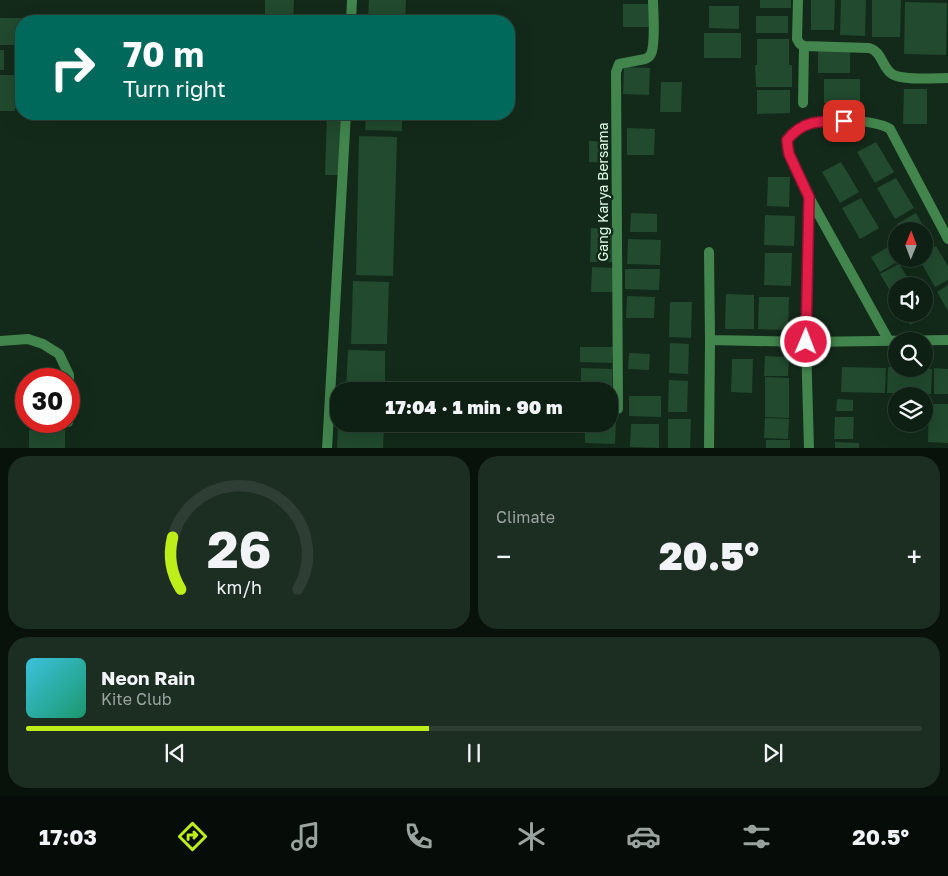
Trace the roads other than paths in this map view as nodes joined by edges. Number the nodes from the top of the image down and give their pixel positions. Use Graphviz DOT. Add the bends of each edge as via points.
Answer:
graph roads {
  1 [pos="352,0"];
  2 [pos="653,0"];
  3 [pos="798,0"];
  4 [pos="351,15"];
  5 [pos="804,46"];
  6 [pos="948,78"];
  7 [pos="803,103"];
  8 [pos="346,120"];
  9 [pos="809,197"];
  10 [pos="948,239"];
  11 [pos="709,252"];
  12 [pos="888,339"];
  13 [pos="0,340"];
  14 [pos="710,340"];
  15 [pos="933,340"];
  16 [pos="948,340"];
  17 [pos="888,341"];
  18 [pos="806,342"];
  19 [pos="66,368"];
  20 [pos="618,382"];
  21 [pos="327,448"];
  22 [pos="709,448"];
  23 [pos="809,448"];
  1 -- 4 [label="street"];
  2 -- 20 [label="street, Gang Karya Bersama" via="652,52 645,59 620,64 616,72"];
  3 -- 5 [label="street" via="797,38"];
  5 -- 6 [label="street" via="869,48 876,51 888,71 895,75"];
  5 -- 7 [label="street"];
  8 -- 21 [label="street"];
  9 -- 10 [label="street" via="788,148 787,140 793,133 814,122 862,121 884,125 890,129"];
  9 -- 12 [label="street"];
  9 -- 18 [label="street"];
  11 -- 14 [label="street"];
  13 -- 19 [label="street" via="28,338 43,344 59,354"];
  14 -- 18 [label="street"];
  14 -- 22 [label="street"];
  15 -- 16 [label="street"];
  17 -- 18 [label="street"];
  18 -- 23 [label="street"];
}
